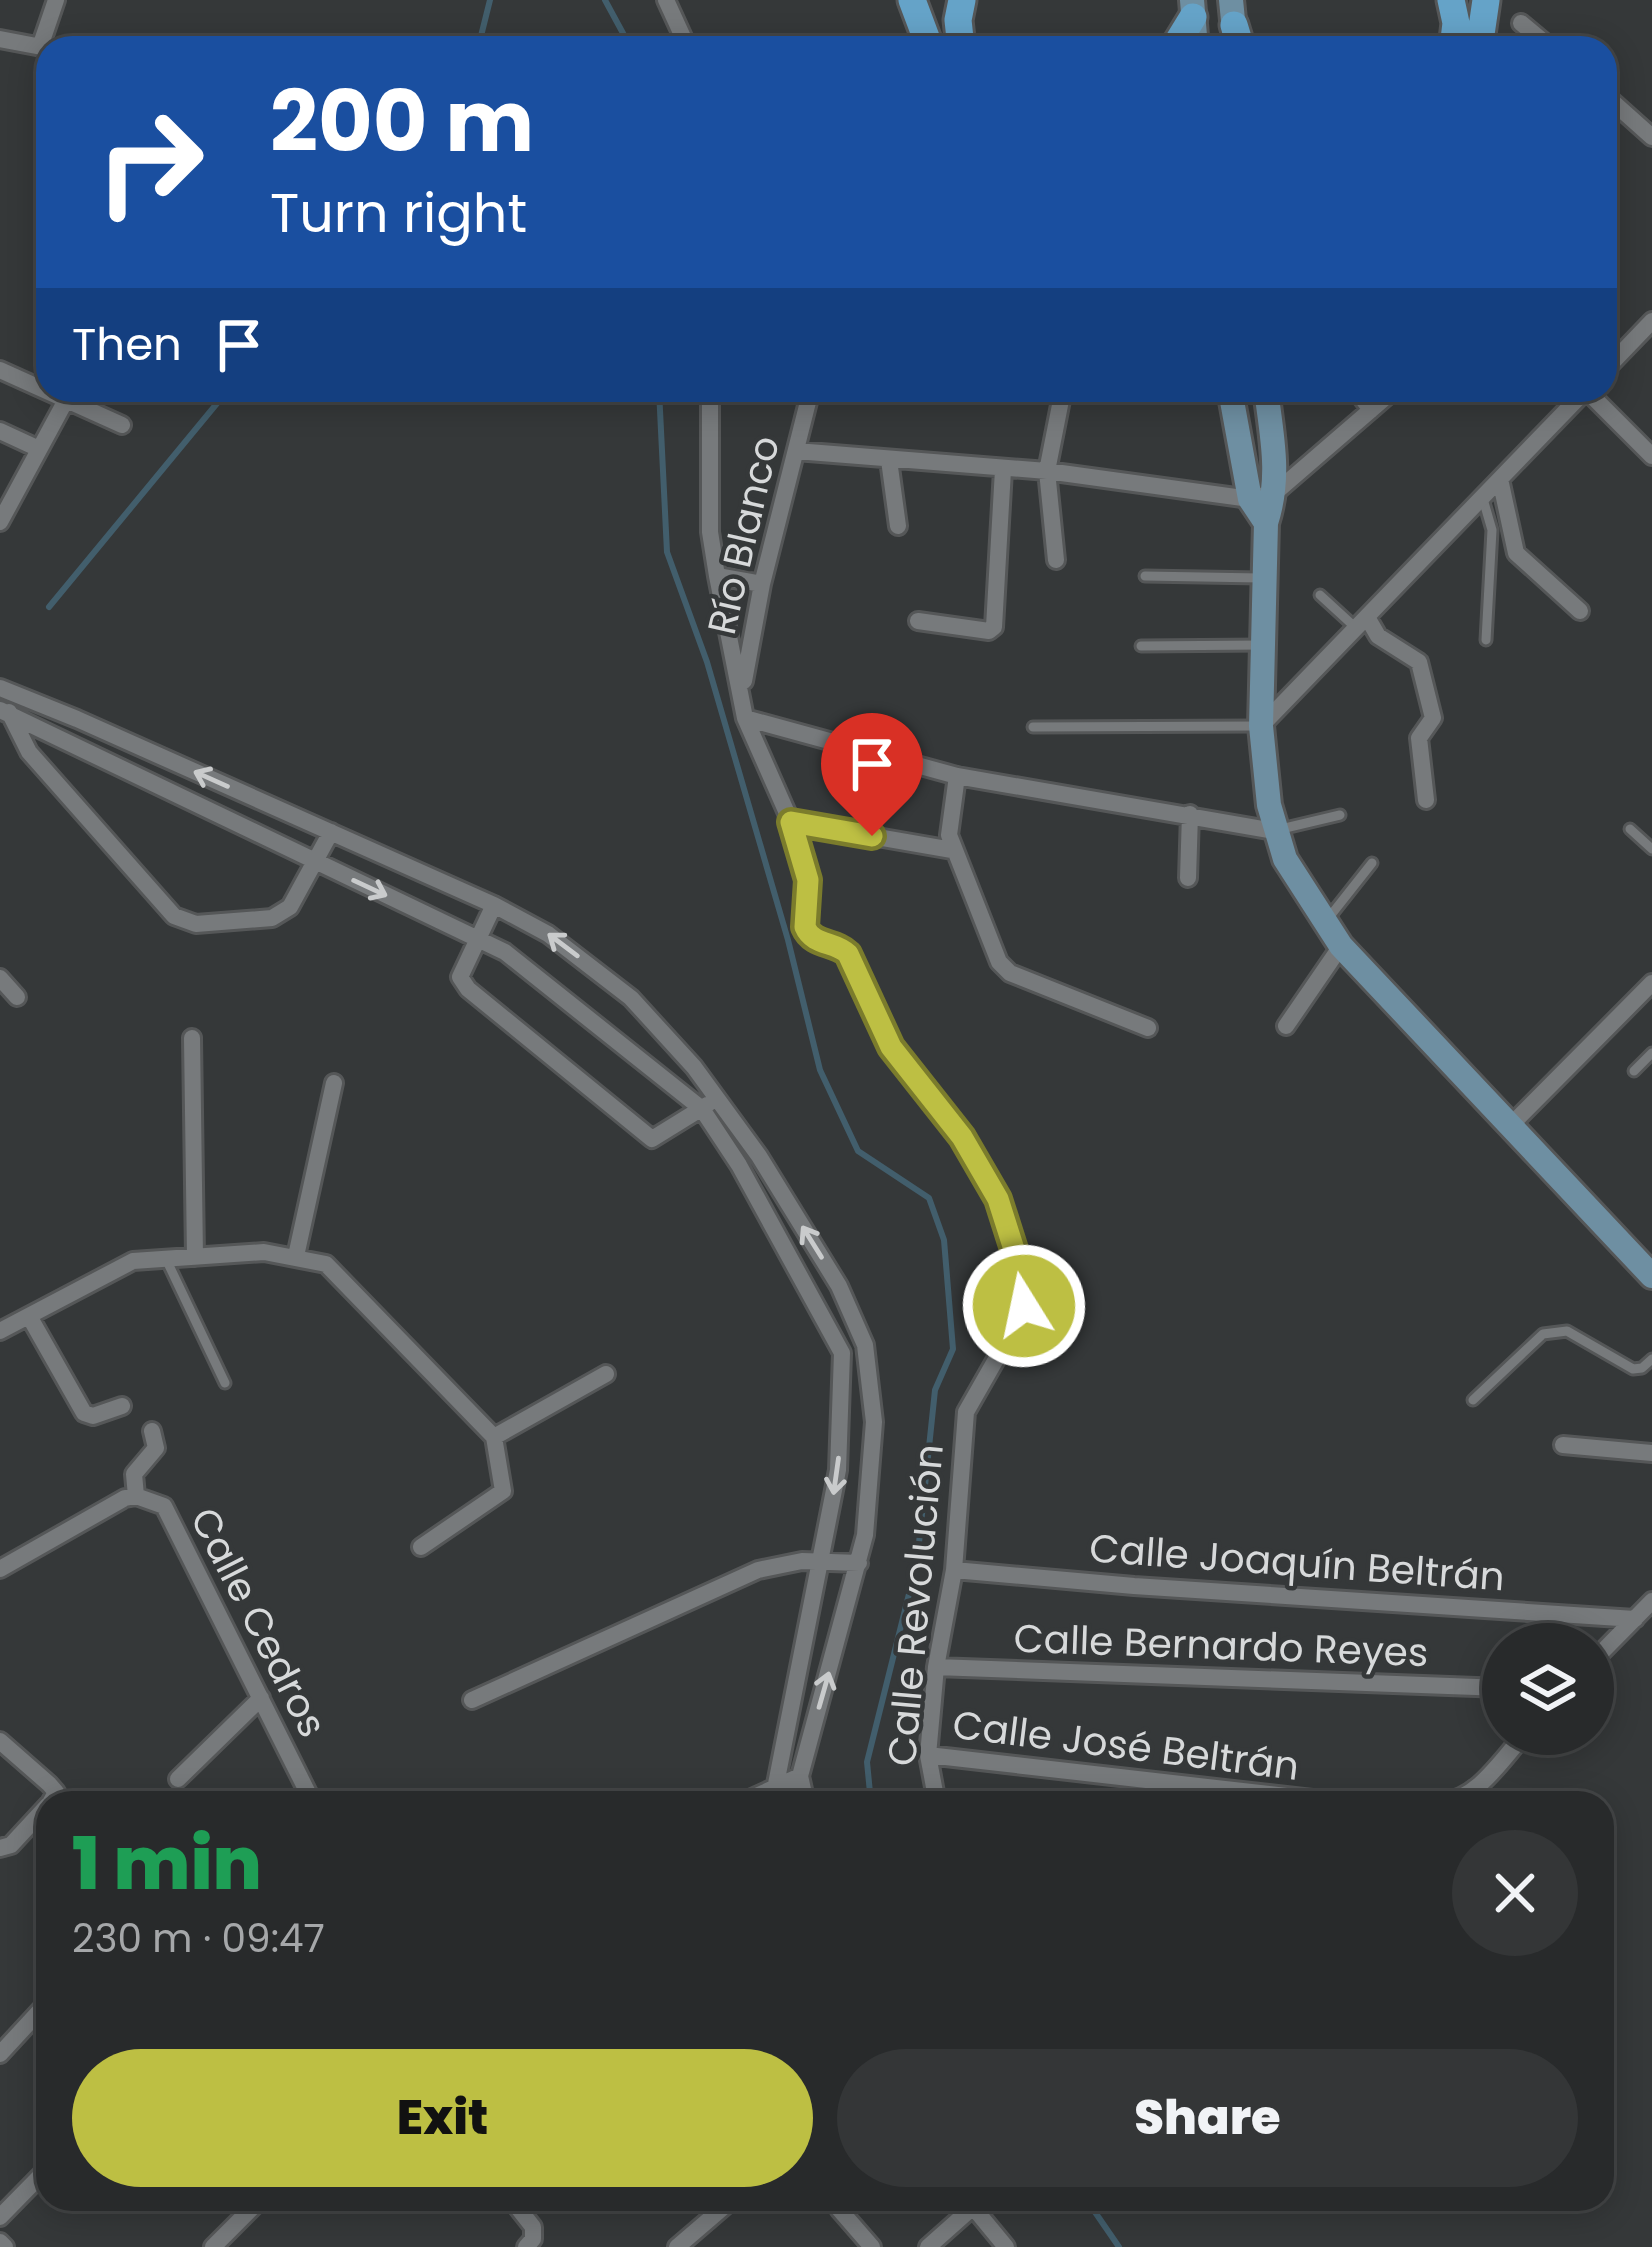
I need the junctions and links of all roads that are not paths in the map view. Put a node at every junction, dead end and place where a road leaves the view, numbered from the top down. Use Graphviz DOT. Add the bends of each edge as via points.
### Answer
graph roads {
  1 [pos="56,0"];
  2 [pos="666,0"];
  3 [pos="912,0"];
  4 [pos="962,0"];
  5 [pos="1451,0"];
  6 [pos="1486,0"];
  7 [pos="1193,8"];
  8 [pos="1521,23"];
  9 [pos="47,36"];
  10 [pos="682,36"];
  11 [pos="926,36"];
  12 [pos="960,36"];
  13 [pos="1180,36"];
  14 [pos="1455,36"];
  15 [pos="1481,36"];
  16 [pos="1537,36"];
  17 [pos="0,39"];
  18 [pos="36,46"];
  19 [pos="1617,106"];
  20 [pos="1652,137"];
  21 [pos="1652,320"];
  22 [pos="1617,357"];
  23 [pos="0,370"];
  24 [pos="36,386"];
  25 [pos="65,402"];
  26 [pos="71,402"];
  27 [pos="710,402"];
  28 [pos="809,402"];
  29 [pos="1061,402"];
  30 [pos="1232,402"];
  31 [pos="1268,402"];
  32 [pos="1365,402"];
  33 [pos="1380,402"];
  34 [pos="1574,402"];
  35 [pos="1598,402"];
  36 [pos="1371,410"];
  37 [pos="122,424"];
  38 [pos="0,431"];
  39 [pos="39,448"];
  40 [pos="796,451"];
  41 [pos="1652,456"];
  42 [pos="889,460"];
  43 [pos="1003,470"];
  44 [pos="1047,472"];
  45 [pos="1500,479"];
  46 [pos="1276,492"];
  47 [pos="1250,499"];
  48 [pos="1483,499"];
  49 [pos="0,522"];
  50 [pos="1267,524"];
  51 [pos="898,526"];
  52 [pos="1056,560"];
  53 [pos="717,576"];
  54 [pos="1145,576"];
  55 [pos="1264,578"];
  56 [pos="762,584"];
  57 [pos="1320,595"];
  58 [pos="1580,611"];
  59 [pos="918,621"];
  60 [pos="1362,623"];
  61 [pos="1486,640"];
  62 [pos="1264,645"];
  63 [pos="1141,646"];
  64 [pos="0,688"];
  65 [pos="742,694"];
  66 [pos="4,711"];
  67 [pos="745,718"];
  68 [pos="1262,726"];
  69 [pos="1033,727"];
  70 [pos="957,776"];
  71 [pos="1426,800"];
  72 [pos="1190,814"];
  73 [pos="1340,815"];
  74 [pos="791,822"];
  75 [pos="1630,830"];
  76 [pos="1274,831"];
  77 [pos="331,832"];
  78 [pos="1652,849"];
  79 [pos="952,850"];
  80 [pos="315,863"];
  81 [pos="1372,863"];
  82 [pos="1188,878"];
  83 [pos="494,905"];
  84 [pos="1325,922"];
  85 [pos="478,937"];
  86 [pos="1341,946"];
  87 [pos="0,978"];
  88 [pos="1652,983"];
  89 [pos="16,997"];
  90 [pos="1286,1026"];
  91 [pos="1148,1028"];
  92 [pos="192,1038"];
  93 [pos="1652,1053"];
  94 [pos="1634,1071"];
  95 [pos="334,1083"];
  96 [pos="710,1103"];
  97 [pos="1511,1125"];
  98 [pos="296,1256"];
  99 [pos="195,1257"];
  100 [pos="1646,1258"];
  101 [pos="166,1259"];
  102 [pos="29,1316"];
  103 [pos="0,1331"];
  104 [pos="1652,1359"];
  105 [pos="606,1374"];
  106 [pos="225,1384"];
  107 [pos="1473,1400"];
  108 [pos="122,1406"];
  109 [pos="152,1431"];
  110 [pos="494,1437"];
  111 [pos="1562,1445"];
  112 [pos="1652,1453"];
  113 [pos="136,1496"];
  114 [pos="421,1547"];
  115 [pos="823,1560"];
  116 [pos="860,1564"];
  117 [pos="0,1569"];
  118 [pos="955,1570"];
  119 [pos="1652,1601"];
  120 [pos="1635,1618"];
  121 [pos="1614,1640"];
  122 [pos="936,1667"];
  123 [pos="1482,1687"];
  124 [pos="261,1698"];
  125 [pos="472,1700"];
  126 [pos="0,1741"];
  127 [pos="928,1755"];
  128 [pos="1505,1755"];
  129 [pos="800,1776"];
  130 [pos="178,1778"];
  131 [pos="776,1784"];
  132 [pos="55,1791"];
  133 [pos="307,1791"];
  134 [pos="763,1791"];
  135 [pos="777,1791"];
  136 [pos="803,1791"];
  137 [pos="935,1791"];
  138 [pos="1227,1791"];
  139 [pos="1471,1791"];
  140 [pos="36,1818"];
  141 [pos="0,1848"];
  142 [pos="36,2015"];
  143 [pos="0,2054"];
  144 [pos="36,2180"];
  145 [pos="249,2211"];
  146 [pos="520,2211"];
  147 [pos="720,2211"];
  148 [pos="840,2211"];
  149 [pos="968,2211"];
  150 [pos="982,2211"];
  151 [pos="0,2217"];
  152 [pos="213,2247"];
  153 [pos="526,2247"];
  154 [pos="677,2247"];
  155 [pos="872,2247"];
  156 [pos="928,2247"];
  157 [pos="1006,2247"];
  1 -- 9 [label="street"];
  2 -- 10 [label="street"];
  3 -- 11 [label="main road"];
  4 -- 12 [label="main road"];
  5 -- 14 [label="main road"];
  6 -- 15 [label="main road"];
  7 -- 13 [label="main road"];
  8 -- 16 [label="street"];
  17 -- 18 [label="street"];
  19 -- 20 [label="street"];
  21 -- 22 [label="street"];
  23 -- 24 [label="street"];
  25 -- 39 [label="street"];
  26 -- 37 [label="street"];
  27 -- 53 [label="street"];
  28 -- 40 [label="street, Río Blanco"];
  29 -- 44 [label="street"];
  30 -- 47 [label="street"];
  31 -- 46 [label="street"];
  32 -- 36 [label="street"];
  33 -- 36 [label="street"];
  34 -- 45 [label="street"];
  35 -- 41 [label="street"];
  36 -- 46 [label="street"];
  38 -- 39 [label="street"];
  39 -- 49 [label="street"];
  40 -- 42 [label="street"];
  40 -- 56 [label="street, Río Blanco"];
  42 -- 43 [label="street"];
  42 -- 51 [label="street"];
  43 -- 44 [label="street"];
  43 -- 59 [label="street" via="994,627"];
  44 -- 47 [label="street"];
  44 -- 52 [label="street"];
  45 -- 48 [label="street"];
  45 -- 58 [label="street" via="1516,553"];
  46 -- 47 [label="street"];
  46 -- 50 [label="street"];
  47 -- 50 [label="street"];
  48 -- 60 [label="street"];
  48 -- 61 [label="lane" via="1492,530"];
  50 -- 55 [label="street"];
  53 -- 56 [label="street"];
  53 -- 65 [label="street"];
  54 -- 55 [label="lane"];
  55 -- 62 [label="street"];
  56 -- 65 [label="street, Río Blanco"];
  57 -- 60 [label="lane"];
  60 -- 68 [label="street"];
  60 -- 71 [label="street" via="1418,662 1433,718 1419,738"];
  62 -- 63 [label="lane"];
  62 -- 68 [label="street"];
  77 -- 64 [label="street, one-way"];
  65 -- 67 [label="street"];
  66 -- 80 [label="street"];
  66 -- 80 [label="street" via="29,752 174,916 196,924 272,918 290,907"];
  67 -- 70 [label="street"];
  67 -- 74 [label="street"];
  68 -- 69 [label="lane"];
  68 -- 76 [label="street"];
  70 -- 72 [label="street"];
  70 -- 79 [label="street"];
  72 -- 76 [label="street"];
  72 -- 82 [label="street"];
  73 -- 76 [label="lane"];
  74 -- 79 [label="street"];
  74 -- 118 [label="street, Calle Revolución" via="808,880 808,935 848,954 891,1047 962,1137 998,1199 1026,1287 1019,1319 966,1412"];
  75 -- 78 [label="lane"];
  76 -- 84 [label="street"];
  77 -- 80 [label="street"];
  77 -- 83 [label="street"];
  79 -- 91 [label="street" via="1010,973"];
  80 -- 85 [label="street, one-way"];
  81 -- 84 [label="lane"];
  83 -- 85 [label="street"];
  96 -- 83 [label="street, one-way" via="631,998 548,934"];
  84 -- 86 [label="street"];
  85 -- 96 [label="street"];
  85 -- 96 [label="street" via="460,977 469,988 652,1139"];
  86 -- 90 [label="street"];
  86 -- 97 [label="street"];
  87 -- 89 [label="street"];
  88 -- 97 [label="street"];
  92 -- 99 [label="street"];
  93 -- 94 [label="lane"];
  95 -- 98 [label="street"];
  96 -- 115 [label="street, one-way" via="842,1354 838,1470"];
  116 -- 96 [label="street, one-way" via="874,1422 865,1346 839,1286 759,1156"];
  97 -- 100 [label="street"];
  98 -- 99 [label="street"];
  98 -- 110 [label="street" via="335,1270"];
  99 -- 101 [label="street"];
  101 -- 102 [label="street" via="133,1262"];
  101 -- 106 [label="lane"];
  102 -- 103 [label="street"];
  102 -- 108 [label="street" via="84,1413"];
  104 -- 107 [label="lane" via="1633,1369 1556,1330"];
  105 -- 110 [label="street"];
  109 -- 113 [label="street" via="157,1448 134,1474"];
  110 -- 114 [label="street" via="503,1491"];
  111 -- 112 [label="street"];
  113 -- 117 [label="street, Calle Cedros"];
  113 -- 124 [label="street, Calle Cedros" via="164,1507"];
  115 -- 116 [label="street"];
  115 -- 125 [label="street" via="758,1570"];
  115 -- 131 [label="street"];
  129 -- 116 [label="street, one-way"];
  118 -- 120 [label="street, Calle Joaquín Beltrán"];
  118 -- 122 [label="street, Calle Revolución"];
  119 -- 120 [label="street"];
  120 -- 121 [label="street"];
  122 -- 123 [label="street, Calle Bernardo Reyes"];
  122 -- 127 [label="street, Calle Revolución"];
  124 -- 130 [label="street"];
  124 -- 133 [label="street, Calle Cedros"];
  126 -- 132 [label="street"];
  127 -- 137 [label="street, Calle Revolución"];
  127 -- 138 [label="street, Calle José Beltrán"];
  128 -- 139 [label="street"];
  129 -- 131 [label="street"];
  129 -- 136 [label="street"];
  131 -- 134 [label="street"];
  131 -- 135 [label="street"];
  140 -- 141 [label="street"];
  142 -- 143 [label="street"];
  144 -- 151 [label="street"];
  145 -- 152 [label="street"];
  146 -- 153 [label="street" via="533,2227"];
  147 -- 154 [label="street"];
  148 -- 155 [label="street"];
  149 -- 156 [label="street"];
  150 -- 157 [label="street"];
}
